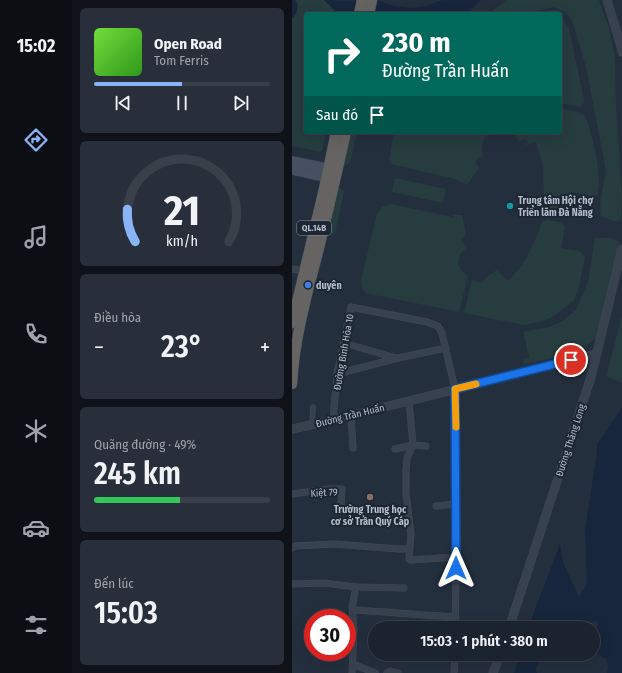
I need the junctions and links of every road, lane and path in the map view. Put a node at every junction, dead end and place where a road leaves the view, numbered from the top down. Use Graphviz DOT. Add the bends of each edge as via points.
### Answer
graph roads {
  1 [pos="607,0"];
  2 [pos="367,4"];
  3 [pos="361,12"];
  4 [pos="622,52"];
  5 [pos="336,134"];
  6 [pos="345,134"];
  7 [pos="292,161"];
  8 [pos="292,170"];
  9 [pos="332,174"];
  10 [pos="622,249"];
  11 [pos="292,268"];
  12 [pos="305,271"];
  13 [pos="292,323"];
  14 [pos="344,343"];
  15 [pos="446,348"];
  16 [pos="596,354"];
  17 [pos="398,358"];
  18 [pos="336,374"];
  19 [pos="292,384"];
  20 [pos="455,389"];
  21 [pos="409,401"];
  22 [pos="312,406"];
  23 [pos="351,416"];
  24 [pos="332,420"];
  25 [pos="312,425"];
  26 [pos="292,429"];
  27 [pos="413,445"];
  28 [pos="426,446"];
  29 [pos="353,448"];
  30 [pos="395,449"];
  31 [pos="292,494"];
  32 [pos="456,504"];
  33 [pos="341,505"];
  34 [pos="436,506"];
  35 [pos="292,548"];
  36 [pos="409,549"];
  37 [pos="456,557"];
  38 [pos="292,584"];
  39 [pos="356,587"];
  40 [pos="404,588"];
  41 [pos="353,609"];
  42 [pos="356,610"];
  43 [pos="456,617"];
  44 [pos="456,621"];
  45 [pos="511,621"];
  46 [pos="455,661"];
  47 [pos="497,661"];
  48 [pos="353,664"];
  49 [pos="352,673"];
  50 [pos="375,673"];
  51 [pos="387,673"];
  52 [pos="398,673"];
  53 [pos="454,673"];
  54 [pos="493,673"];
  1 -- 4 [label="street"];
  2 -- 3 [label="highway"];
  5 -- 9 [label="highway, QL.14B"];
  6 -- 9 [label="highway, QL.14B"];
  7 -- 9 [label="main road"];
  8 -- 9 [label="main road"];
  9 -- 12 [label="highway, QL.14B"];
  9 -- 19 [label="highway, QL.14B" via="296,351"];
  10 -- 16 [label="street, Đường Thăng Long"];
  11 -- 12 [label="street"];
  12 -- 13 [label="highway, QL.14B"];
  14 -- 15 [label="street, Đường Bình Hòa 10" via="351,307 438,326"];
  14 -- 17 [label="street"];
  14 -- 18 [label="street, Đường Bình Hòa 10"];
  15 -- 17 [label="street"];
  15 -- 20 [label="street"];
  16 -- 20 [label="street, Đường Trần Huấn"];
  16 -- 45 [label="street, Đường Thăng Long" via="591,377"];
  17 -- 18 [label="street"];
  18 -- 24 [label="street, Đường Bình Hòa 10"];
  20 -- 21 [label="street, Đường Trần Huấn"];
  20 -- 32 [label="street"];
  21 -- 23 [label="street, Đường Trần Huấn"];
  21 -- 27 [label="street"];
  22 -- 25 [label="street"];
  23 -- 24 [label="street, Đường Trần Huấn"];
  23 -- 29 [label="street"];
  24 -- 25 [label="street, Đường Trần Huấn"];
  25 -- 26 [label="street, Đường Trần Huấn"];
  27 -- 28 [label="street"];
  27 -- 30 [label="street"];
  27 -- 36 [label="street" via="406,461 406,493 411,534"];
  31 -- 33 [label="street, Kiệt 79" via="342,489"];
  32 -- 34 [label="street"];
  32 -- 37 [label="street"];
  35 -- 36 [label="street" via="334,544"];
  36 -- 37 [label="street" via="408,558 411,560"];
  37 -- 43 [label="street"];
  38 -- 39 [label="street" via="324,583"];
  39 -- 40 [label="street"];
  39 -- 41 [label="street"];
  42 -- 43 [label="street"];
  43 -- 44 [label="street"];
  46 -- 53 [label="street"];
  47 -- 54 [label="street"];
  48 -- 49 [label="street"];
  48 -- 50 [label="street"];
  51 -- 52 [label="street"];
}
